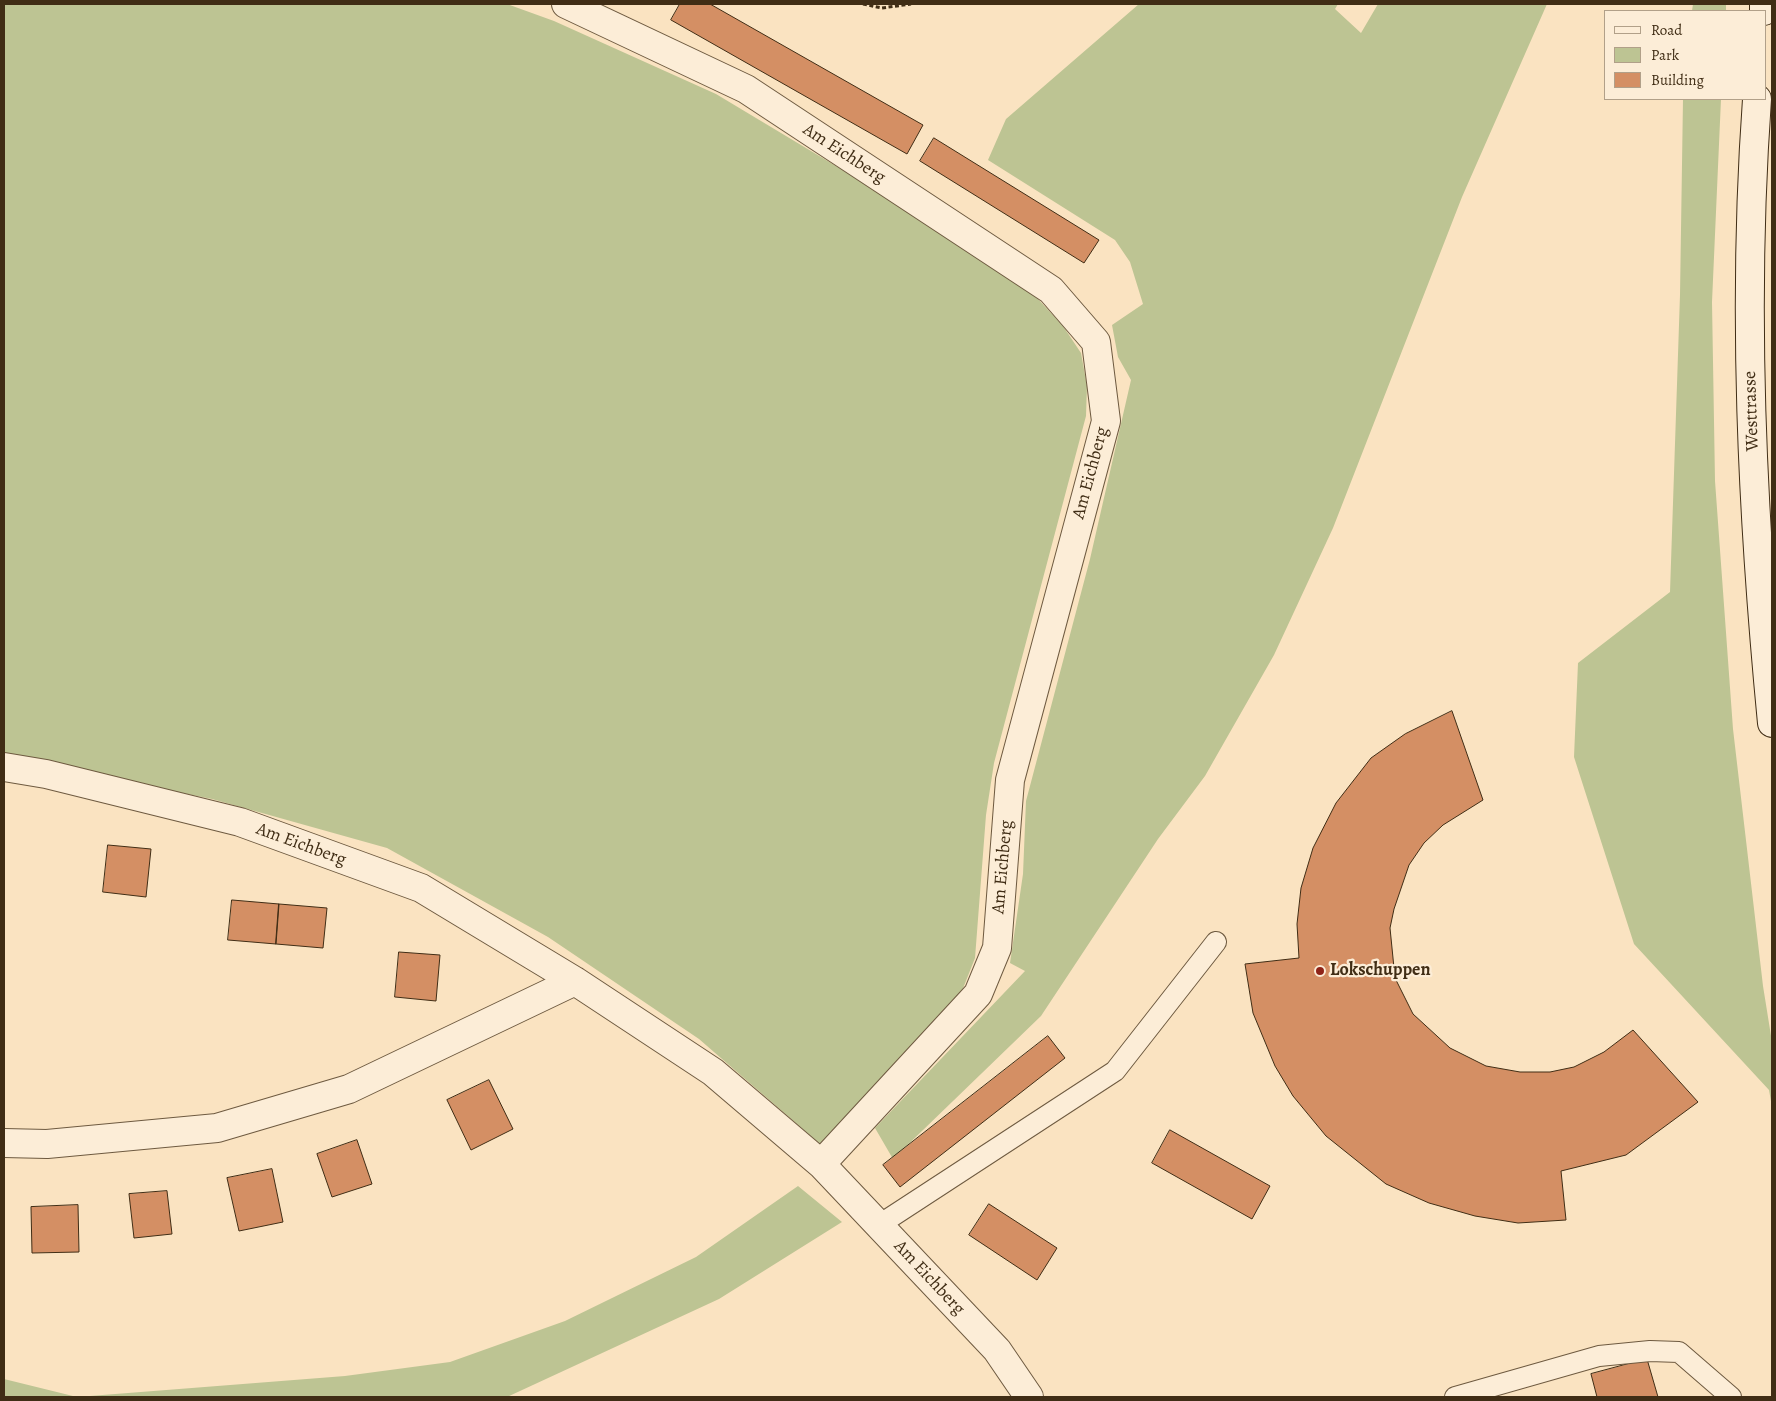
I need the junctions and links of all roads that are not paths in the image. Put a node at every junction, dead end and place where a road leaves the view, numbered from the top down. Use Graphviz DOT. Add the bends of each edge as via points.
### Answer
graph roads {
  1 [pos="566,4"];
  2 [pos="1758,100"];
  3 [pos="1772,723"];
  4 [pos="4,767"];
  5 [pos="1216,942"];
  6 [pos="574,981"];
  7 [pos="4,1143"];
  8 [pos="821,1164"];
  9 [pos="879,1225"];
  10 [pos="1029,1397"];
  11 [pos="1455,1397"];
  12 [pos="1731,1397"];
  1 -- 8 [label="street, Am Eichberg" via="746,89 1051,290 1096,342 1106,421 1010,780 996,948 978,994"];
  2 -- 3 [label="street, Westtrasse" via="1752,174 1750,378 1758,554"];
  4 -- 6 [label="street, Am Eichberg" via="46,774 240,822 421,888"];
  5 -- 9 [label="lane" via="1115,1070"];
  6 -- 7 [label="street" via="349,1089 217,1128 47,1144"];
  6 -- 8 [label="street, Am Eichberg" via="713,1072"];
  8 -- 9 [label="street, Am Eichberg"];
  9 -- 10 [label="street, Am Eichberg" via="997,1350"];
  11 -- 12 [label="lane" via="1599,1356 1650,1351 1679,1352"];
}
